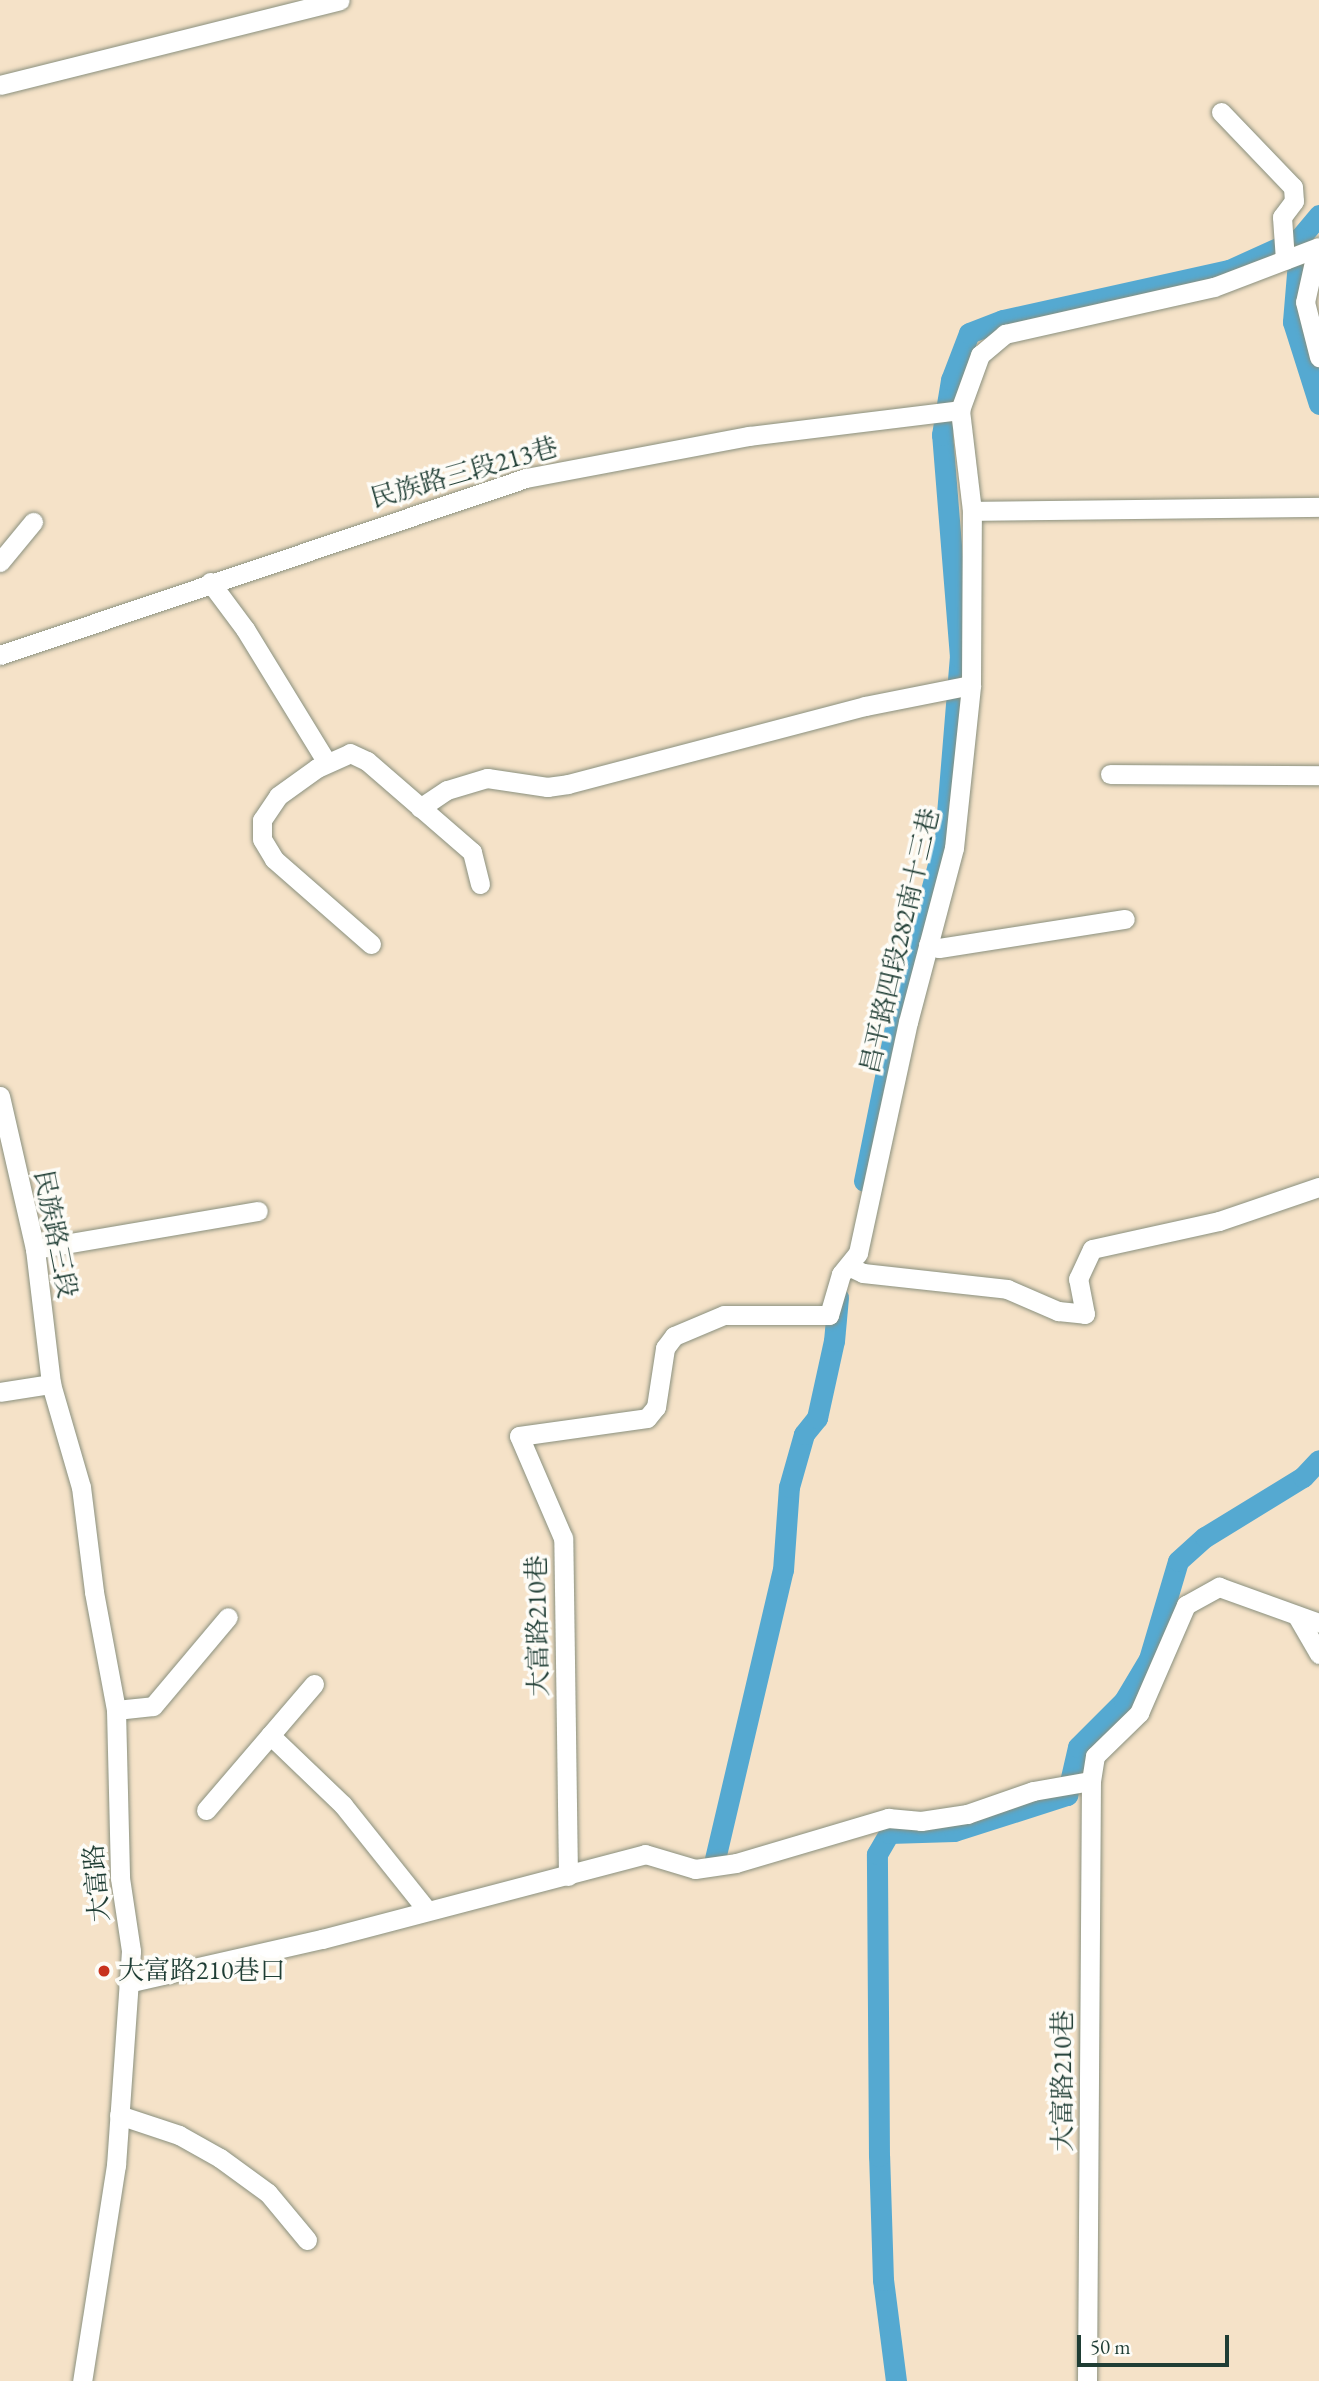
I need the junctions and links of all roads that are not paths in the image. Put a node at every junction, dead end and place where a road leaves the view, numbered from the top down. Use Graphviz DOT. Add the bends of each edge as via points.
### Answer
graph roads {
  1 [pos="340,0"];
  2 [pos="0,85"];
  3 [pos="1221,112"];
  4 [pos="1318,247"];
  5 [pos="1285,260"];
  6 [pos="1319,357"];
  7 [pos="960,410"];
  8 [pos="1319,507"];
  9 [pos="972,511"];
  10 [pos="33,522"];
  11 [pos="0,562"];
  12 [pos="210,582"];
  13 [pos="0,656"];
  14 [pos="971,685"];
  15 [pos="327,763"];
  16 [pos="1110,774"];
  17 [pos="1319,775"];
  18 [pos="420,808"];
  19 [pos="480,884"];
  20 [pos="1125,919"];
  21 [pos="371,944"];
  22 [pos="928,945"];
  23 [pos="0,1096"];
  24 [pos="1319,1187"];
  25 [pos="258,1211"];
  26 [pos="34,1249"];
  27 [pos="850,1267"];
  28 [pos="51,1384"];
  29 [pos="0,1392"];
  30 [pos="1297,1616"];
  31 [pos="228,1617"];
  32 [pos="1319,1623"];
  33 [pos="1319,1654"];
  34 [pos="314,1684"];
  35 [pos="116,1710"];
  36 [pos="270,1735"];
  37 [pos="1086,1781"];
  38 [pos="206,1810"];
  39 [pos="568,1876"];
  40 [pos="426,1909"];
  41 [pos="128,1983"];
  42 [pos="119,2115"];
  43 [pos="307,2240"];
  44 [pos="82,2381"];
  45 [pos="1087,2381"];
  1 -- 2 [label="street"];
  3 -- 5 [label="street" via="1277,166 1296,193 1282,217"];
  4 -- 5 [label="street, 昌平路四段282南十三巷"];
  4 -- 6 [label="street" via="1305,302"];
  5 -- 7 [label="street, 昌平路四段282南十三巷" via="1214,287 1005,334 980,355"];
  7 -- 9 [label="street, 昌平路四段282南十三巷"];
  7 -- 12 [label="street, 民族路三段213巷" via="749,436 526,478"];
  8 -- 9 [label="street"];
  9 -- 14 [label="street, 昌平路四段282南十三巷"];
  10 -- 11 [label="street"];
  12 -- 13 [label="street, 民族路三段213巷"];
  12 -- 15 [label="street" via="245,629"];
  14 -- 18 [label="street" via="865,706 568,784 547,787 487,778 447,790"];
  14 -- 22 [label="street, 昌平路四段282南十三巷" via="954,848"];
  15 -- 18 [label="street" via="350,753 367,761"];
  15 -- 21 [label="street" via="278,796 262,820 262,838 274,859"];
  16 -- 17 [label="street"];
  18 -- 19 [label="street" via="472,852"];
  20 -- 22 [label="street" via="939,948"];
  22 -- 27 [label="street, 昌平路四段282南十三巷" via="858,1252"];
  23 -- 26 [label="street, 民族路三段"];
  24 -- 27 [label="street" via="1219,1221 1092,1250 1078,1279 1085,1314 1058,1311 1007,1289 863,1273"];
  25 -- 26 [label="street"];
  26 -- 28 [label="street, 民族路三段"];
  27 -- 39 [label="street, 大富路210巷" via="841,1274 829,1315 724,1315 674,1336 665,1348 656,1407 647,1418 519,1436 563,1538"];
  28 -- 29 [label="street"];
  28 -- 35 [label="street, 大富路" via="81,1487"];
  30 -- 32 [label="street, 大富路210巷"];
  30 -- 33 [label="street"];
  30 -- 37 [label="street, 大富路210巷" via="1219,1587 1186,1605 1139,1713 1095,1756"];
  31 -- 35 [label="street" via="153,1706"];
  34 -- 36 [label="street"];
  35 -- 41 [label="street, 大富路" via="120,1878 131,1951"];
  36 -- 38 [label="street"];
  36 -- 40 [label="street" via="342,1805"];
  37 -- 39 [label="street" via="1033,1791 967,1814 921,1821 888,1818 736,1863 695,1869 645,1854"];
  37 -- 45 [label="street, 大富路210巷"];
  39 -- 40 [label="street"];
  40 -- 41 [label="street" via="322,1939"];
  41 -- 42 [label="street, 大富路"];
  42 -- 43 [label="street" via="179,2135 220,2158 268,2193"];
  42 -- 44 [label="street, 大富路" via="110,2218"];
}
